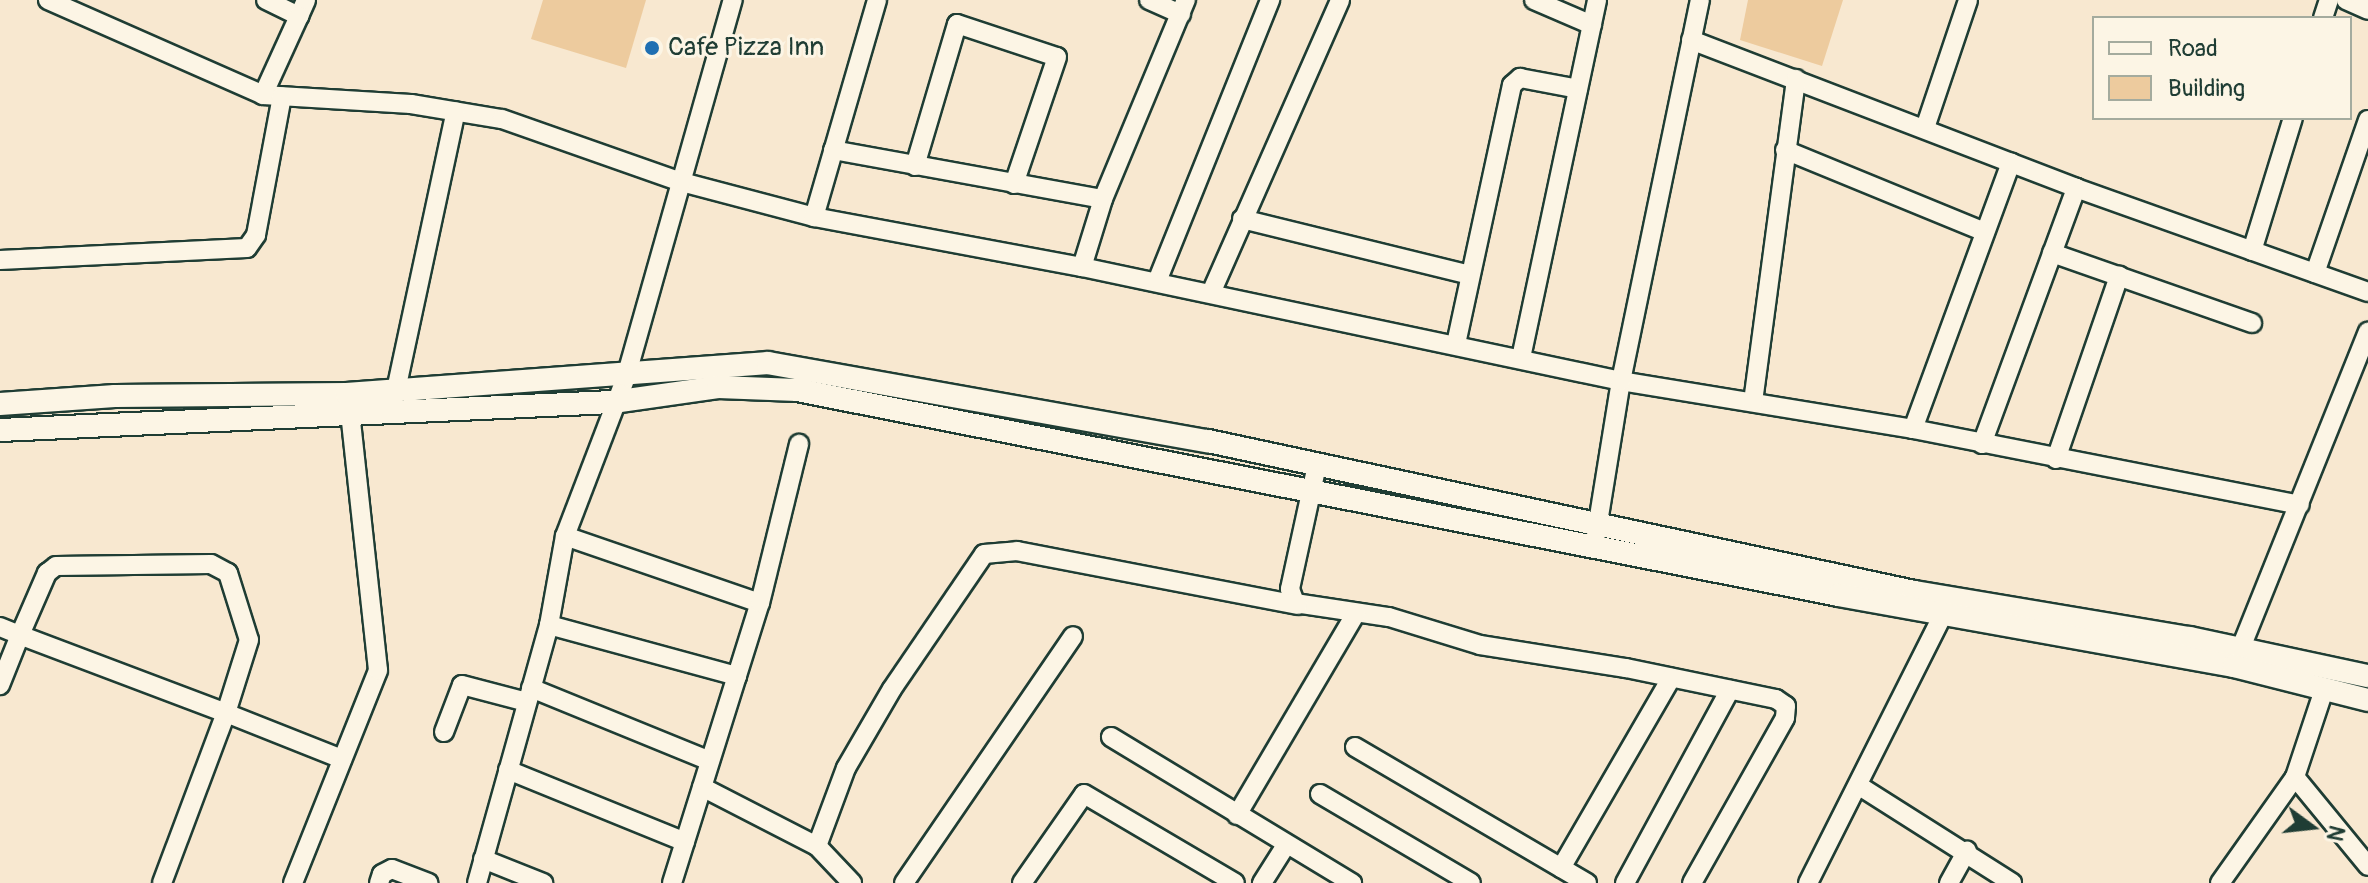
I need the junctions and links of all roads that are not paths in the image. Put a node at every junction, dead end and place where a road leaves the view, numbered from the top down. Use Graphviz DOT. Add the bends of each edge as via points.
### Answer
graph roads {
  1 [pos="48,0"];
  2 [pos="266,0"];
  3 [pos="733,0"];
  4 [pos="877,0"];
  5 [pos="1149,0"];
  6 [pos="1270,0"];
  7 [pos="1340,0"];
  8 [pos="1534,0"];
  9 [pos="1597,0"];
  10 [pos="1700,0"];
  11 [pos="1968,0"];
  12 [pos="2346,0"];
  13 [pos="1183,7"];
  14 [pos="302,8"];
  15 [pos="2368,10"];
  16 [pos="1592,25"];
  17 [pos="1691,40"];
  18 [pos="1796,79"];
  19 [pos="1578,89"];
  20 [pos="273,95"];
  21 [pos="456,111"];
  22 [pos="2292,120"];
  23 [pos="2368,120"];
  24 [pos="1925,128"];
  25 [pos="833,150"];
  26 [pos="1785,150"];
  27 [pos="2011,162"];
  28 [pos="915,166"];
  29 [pos="678,181"];
  30 [pos="1014,184"];
  31 [pos="2076,188"];
  32 [pos="1103,199"];
  33 [pos="814,217"];
  34 [pos="1242,219"];
  35 [pos="1985,232"];
  36 [pos="2252,251"];
  37 [pos="2052,253"];
  38 [pos="0,260"];
  39 [pos="1082,267"];
  40 [pos="2315,273"];
  41 [pos="1470,275"];
  42 [pos="2119,276"];
  43 [pos="1158,279"];
  44 [pos="2368,292"];
  45 [pos="1211,293"];
  46 [pos="2252,323"];
  47 [pos="2368,331"];
  48 [pos="1456,344"];
  49 [pos="1521,358"];
  50 [pos="626,377"];
  51 [pos="1621,381"];
  52 [pos="396,390"];
  53 [pos="613,402"];
  54 [pos="1753,402"];
  55 [pos="0,404"];
  56 [pos="350,414"];
  57 [pos="1913,429"];
  58 [pos="0,430"];
  59 [pos="799,444"];
  60 [pos="1982,444"];
  61 [pos="2056,459"];
  62 [pos="1317,465"];
  63 [pos="1312,490"];
  64 [pos="2300,505"];
  65 [pos="565,536"];
  66 [pos="1596,536"];
  67 [pos="760,603"];
  68 [pos="1298,605"];
  69 [pos="1356,613"];
  70 [pos="1943,615"];
  71 [pos="549,625"];
  72 [pos="0,627"];
  73 [pos="20,635"];
  74 [pos="1073,636"];
  75 [pos="2237,657"];
  76 [pos="737,676"];
  77 [pos="2368,676"];
  78 [pos="1671,678"];
  79 [pos="0,685"];
  80 [pos="1730,690"];
  81 [pos="2324,690"];
  82 [pos="529,695"];
  83 [pos="2368,700"];
  84 [pos="226,713"];
  85 [pos="444,732"];
  86 [pos="1111,737"];
  87 [pos="1355,747"];
  88 [pos="342,759"];
  89 [pos="710,761"];
  90 [pos="508,770"];
  91 [pos="2295,777"];
  92 [pos="702,787"];
  93 [pos="1861,787"];
  94 [pos="1320,794"];
  95 [pos="1237,815"];
  96 [pos="685,842"];
  97 [pos="1286,845"];
  98 [pos="817,846"];
  99 [pos="1967,851"];
  100 [pos="483,859"];
  101 [pos="2368,866"];
  102 [pos="1561,868"];
  103 [pos="1329,877"];
  104 [pos="162,883"];
  105 [pos="293,883"];
  106 [pos="379,883"];
  107 [pos="428,883"];
  108 [pos="477,883"];
  109 [pos="543,883"];
  110 [pos="672,883"];
  111 [pos="852,883"];
  112 [pos="904,883"];
  113 [pos="1022,883"];
  114 [pos="1235,883"];
  115 [pos="1262,883"];
  116 [pos="1352,883"];
  117 [pos="1471,883"];
  118 [pos="1587,883"];
  119 [pos="1625,883"];
  120 [pos="1692,883"];
  121 [pos="1808,883"];
  122 [pos="1949,883"];
  123 [pos="2012,883"];
  124 [pos="2220,883"];
  1 -- 20 [label="street"];
  2 -- 14 [label="street"];
  3 -- 29 [label="street"];
  4 -- 25 [label="street"];
  5 -- 13 [label="street"];
  6 -- 43 [label="street"];
  7 -- 34 [label="street"];
  8 -- 16 [label="street"];
  9 -- 16 [label="street"];
  10 -- 17 [label="street"];
  11 -- 24 [label="street"];
  12 -- 15 [label="street"];
  13 -- 32 [label="street"];
  14 -- 20 [label="street"];
  16 -- 19 [label="street"];
  17 -- 18 [label="street"];
  17 -- 51 [label="street"];
  18 -- 24 [label="street"];
  18 -- 26 [label="street"];
  19 -- 41 [label="street" via="1520,78 1512,85"];
  19 -- 49 [label="street"];
  20 -- 21 [label="street"];
  20 -- 38 [label="street" via="256,235 247,248"];
  21 -- 29 [label="street" via="502,119"];
  21 -- 52 [label="street"];
  22 -- 36 [label="street"];
  23 -- 40 [label="street"];
  24 -- 27 [label="street"];
  25 -- 28 [label="street"];
  25 -- 33 [label="street"];
  26 -- 35 [label="street"];
  26 -- 54 [label="street"];
  27 -- 31 [label="street"];
  27 -- 35 [label="street"];
  28 -- 30 [label="street"];
  28 -- 30 [label="street" via="957,24 1057,57"];
  29 -- 33 [label="street"];
  29 -- 50 [label="street"];
  30 -- 32 [label="street"];
  31 -- 36 [label="street"];
  31 -- 37 [label="street"];
  32 -- 39 [label="street"];
  33 -- 39 [label="street"];
  34 -- 41 [label="street"];
  34 -- 45 [label="street"];
  35 -- 57 [label="street"];
  36 -- 40 [label="street"];
  37 -- 42 [label="street"];
  37 -- 60 [label="street"];
  39 -- 43 [label="street"];
  40 -- 44 [label="street"];
  41 -- 48 [label="street"];
  42 -- 46 [label="street"];
  42 -- 61 [label="street"];
  43 -- 45 [label="street"];
  45 -- 48 [label="street"];
  47 -- 64 [label="street"];
  48 -- 49 [label="street"];
  49 -- 51 [label="street"];
  50 -- 52 [label="street"];
  50 -- 53 [label="street"];
  50 -- 62 [label="street" via="667,369 777,364"];
  51 -- 54 [label="street"];
  51 -- 66 [label="street"];
  52 -- 55 [label="street"];
  53 -- 56 [label="street"];
  53 -- 63 [label="street" via="718,387 797,390"];
  53 -- 65 [label="street"];
  54 -- 57 [label="street"];
  56 -- 58 [label="street"];
  56 -- 88 [label="street" via="378,670"];
  57 -- 60 [label="street"];
  59 -- 67 [label="street"];
  60 -- 61 [label="street"];
  61 -- 64 [label="street"];
  62 -- 63 [label="street"];
  62 -- 66 [label="street"];
  63 -- 66 [label="street"];
  63 -- 68 [label="street" via="1290,589"];
  64 -- 75 [label="street"];
  65 -- 67 [label="street"];
  65 -- 71 [label="street"];
  66 -- 70 [label="street"];
  66 -- 75 [label="street"];
  67 -- 76 [label="street"];
  68 -- 69 [label="street"];
  68 -- 98 [label="street" via="1017,551 984,554 892,689 846,768"];
  69 -- 78 [label="street" via="1389,617 1480,645"];
  69 -- 95 [label="street"];
  70 -- 75 [label="street"];
  70 -- 93 [label="street"];
  71 -- 76 [label="street"];
  71 -- 82 [label="street"];
  72 -- 73 [label="street"];
  73 -- 79 [label="street"];
  73 -- 84 [label="street"];
  73 -- 84 [label="street" via="47,573 56,566 221,566 228,573 249,640"];
  74 -- 112 [label="street"];
  75 -- 77 [label="street"];
  75 -- 81 [label="street"];
  76 -- 89 [label="street"];
  78 -- 80 [label="street"];
  78 -- 102 [label="street"];
  80 -- 119 [label="street"];
  80 -- 120 [label="street" via="1776,699 1787,712"];
  81 -- 83 [label="street"];
  81 -- 91 [label="street"];
  82 -- 85 [label="street" via="462,685"];
  82 -- 89 [label="street"];
  82 -- 90 [label="street"];
  84 -- 88 [label="street"];
  84 -- 104 [label="street"];
  86 -- 95 [label="street"];
  87 -- 102 [label="street"];
  88 -- 105 [label="street"];
  89 -- 92 [label="street"];
  90 -- 96 [label="street"];
  90 -- 100 [label="street"];
  91 -- 101 [label="street"];
  91 -- 124 [label="street"];
  92 -- 96 [label="street"];
  92 -- 98 [label="street"];
  93 -- 99 [label="street"];
  93 -- 121 [label="street"];
  94 -- 117 [label="street"];
  95 -- 97 [label="street"];
  96 -- 110 [label="street"];
  97 -- 103 [label="street"];
  97 -- 115 [label="street"];
  98 -- 111 [label="street"];
  99 -- 122 [label="street"];
  99 -- 123 [label="street"];
  100 -- 108 [label="street"];
  100 -- 109 [label="street"];
  102 -- 118 [label="street"];
  103 -- 116 [label="street"];
  106 -- 107 [label="street" via="392,869"];
  113 -- 114 [label="street" via="1084,794"];
}
